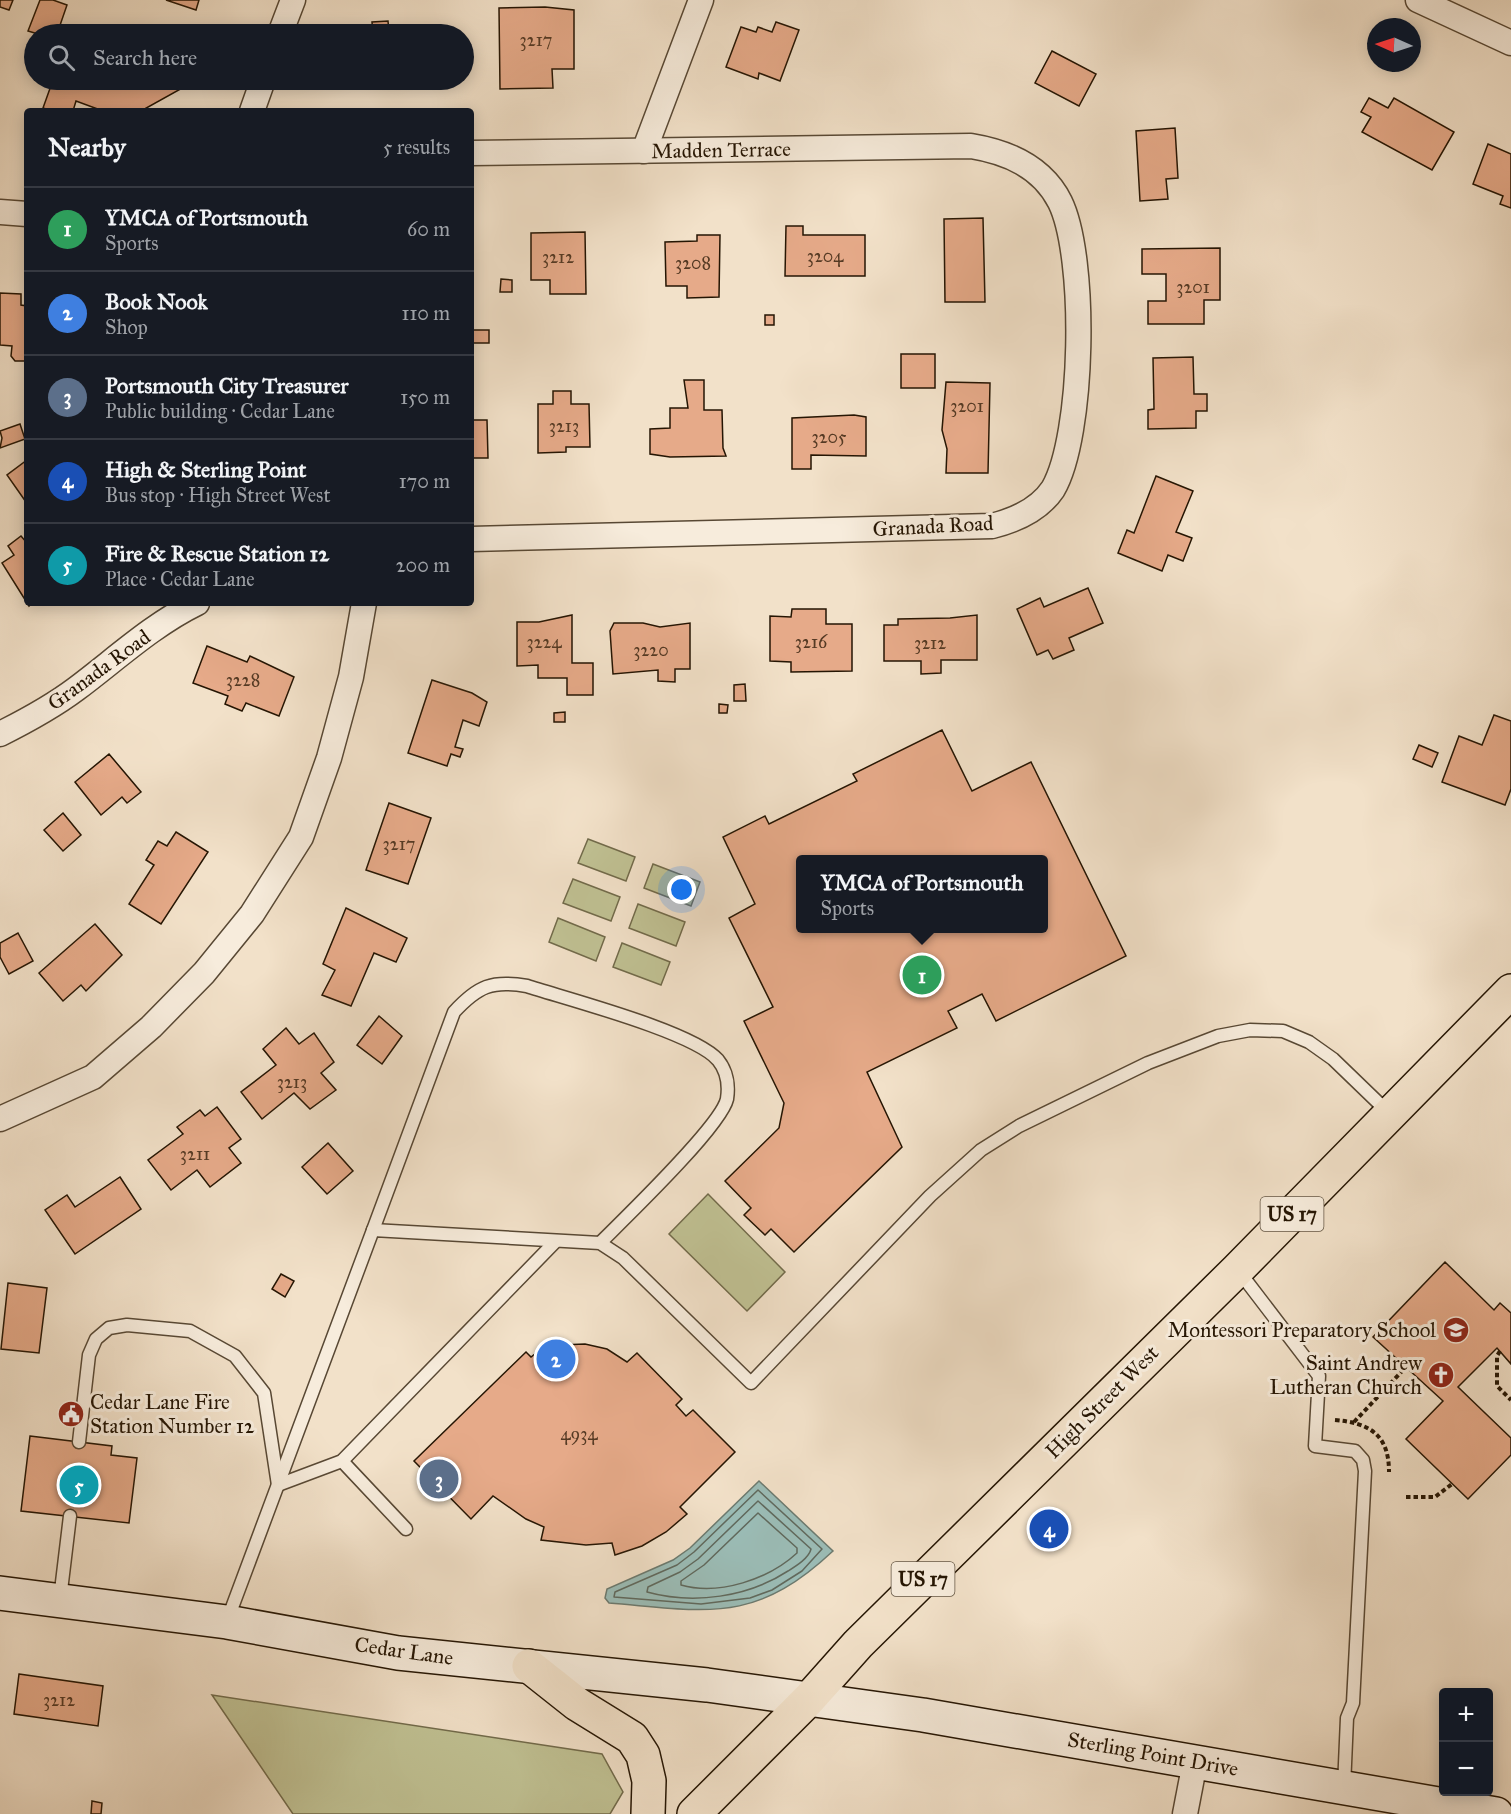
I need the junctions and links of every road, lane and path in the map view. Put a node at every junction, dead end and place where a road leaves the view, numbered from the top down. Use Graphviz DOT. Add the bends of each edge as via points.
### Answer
graph roads {
  1 [pos="293,0"];
  2 [pos="701,0"];
  3 [pos="1418,0"];
  4 [pos="284,24"];
  5 [pos="1511,43"];
  6 [pos="259,90"];
  7 [pos="253,108"];
  8 [pos="971,146"];
  9 [pos="644,151"];
  10 [pos="474,153"];
  11 [pos="0,212"];
  12 [pos="24,214"];
  13 [pos="474,539"];
  14 [pos="191,606"];
  15 [pos="363,606"];
  16 [pos="0,734"];
  17 [pos="1511,991"];
  18 [pos="1390,1114"];
  19 [pos="0,1119"];
  20 [pos="373,1230"];
  21 [pos="556,1241"];
  22 [pos="600,1243"];
  23 [pos="1237,1269"];
  24 [pos="1500,1351"];
  25 [pos="1405,1368"];
  26 [pos="1511,1400"];
  27 [pos="1354,1422"];
  28 [pos="79,1442"];
  29 [pos="342,1461"];
  30 [pos="1452,1484"];
  31 [pos="278,1485"];
  32 [pos="1406,1497"];
  33 [pos="70,1516"];
  34 [pos="406,1529"];
  35 [pos="0,1593"];
  36 [pos="60,1601"];
  37 [pos="227,1622"];
  38 [pos="529,1666"];
  39 [pos="809,1699"];
  40 [pos="1195,1762"];
  41 [pos="1344,1787"];
  42 [pos="648,1814"];
  43 [pos="694,1814"];
  44 [pos="1185,1814"];
  45 [pos="1496,1814"];
  1 -- 4 [label="street"];
  2 -- 9 [label="street"];
  3 -- 5 [label="street"];
  6 -- 7 [label="street"];
  8 -- 9 [label="street, Madden Terrace"];
  8 -- 13 [label="street, Granada Road" via="998,150 1044,178 1069,225 1079,330 1074,402 1062,469 1052,490 1035,508 1016,520 992,526"];
  9 -- 10 [label="street, Madden Terrace"];
  11 -- 12 [label="street"];
  14 -- 16 [label="street, Granada Road" via="150,632 74,691"];
  15 -- 19 [label="street" via="351,677 329,758 301,837 252,914 204,973 151,1028 93,1077"];
  17 -- 18 [label="main road, High Street West / US 17"];
  18 -- 22 [label="lane" via="1333,1059 1309,1042 1283,1031 1251,1030 1218,1036 1148,1063 1019,1126 981,1150 930,1196 750,1383 623,1258"];
  18 -- 23 [label="main road, High Street West / US 17"];
  20 -- 21 [label="lane"];
  20 -- 22 [label="lane" via="454,1012 470,994 484,986 508,982 690,1041 718,1060 727,1076 727,1101 713,1125"];
  20 -- 31 [label="lane"];
  21 -- 22 [label="lane"];
  21 -- 29 [label="lane"];
  23 -- 39 [label="main road, High Street West / US 17" via="858,1644"];
  23 -- 41 [label="lane" via="1319,1376 1315,1446 1355,1451 1363,1460 1353,1703 1347,1718"];
  24 -- 26 [label="path" via="1497,1386"];
  25 -- 27 [label="path"];
  28 -- 31 [label="lane" via="89,1355 96,1339 109,1328 127,1325 190,1331 235,1356 264,1393"];
  29 -- 31 [label="lane"];
  29 -- 34 [label="lane"];
  30 -- 32 [label="path" via="1435,1497"];
  31 -- 37 [label="lane"];
  33 -- 36 [label="lane"];
  35 -- 36 [label="main road, Cedar Lane"];
  36 -- 37 [label="main road, Cedar Lane"];
  37 -- 38 [label="main road, Cedar Lane" via="398,1653"];
  38 -- 39 [label="main road, Cedar Lane"];
  38 -- 42 [label="main road" via="577,1704 632,1738 643,1755 650,1781"];
  39 -- 40 [label="main road, Sterling Point Drive"];
  39 -- 43 [label="main road, High Street West / US 17"];
  40 -- 41 [label="main road, Sterling Point Drive"];
  40 -- 44 [label="street"];
  41 -- 45 [label="main road, Sterling Point Drive"];
}
